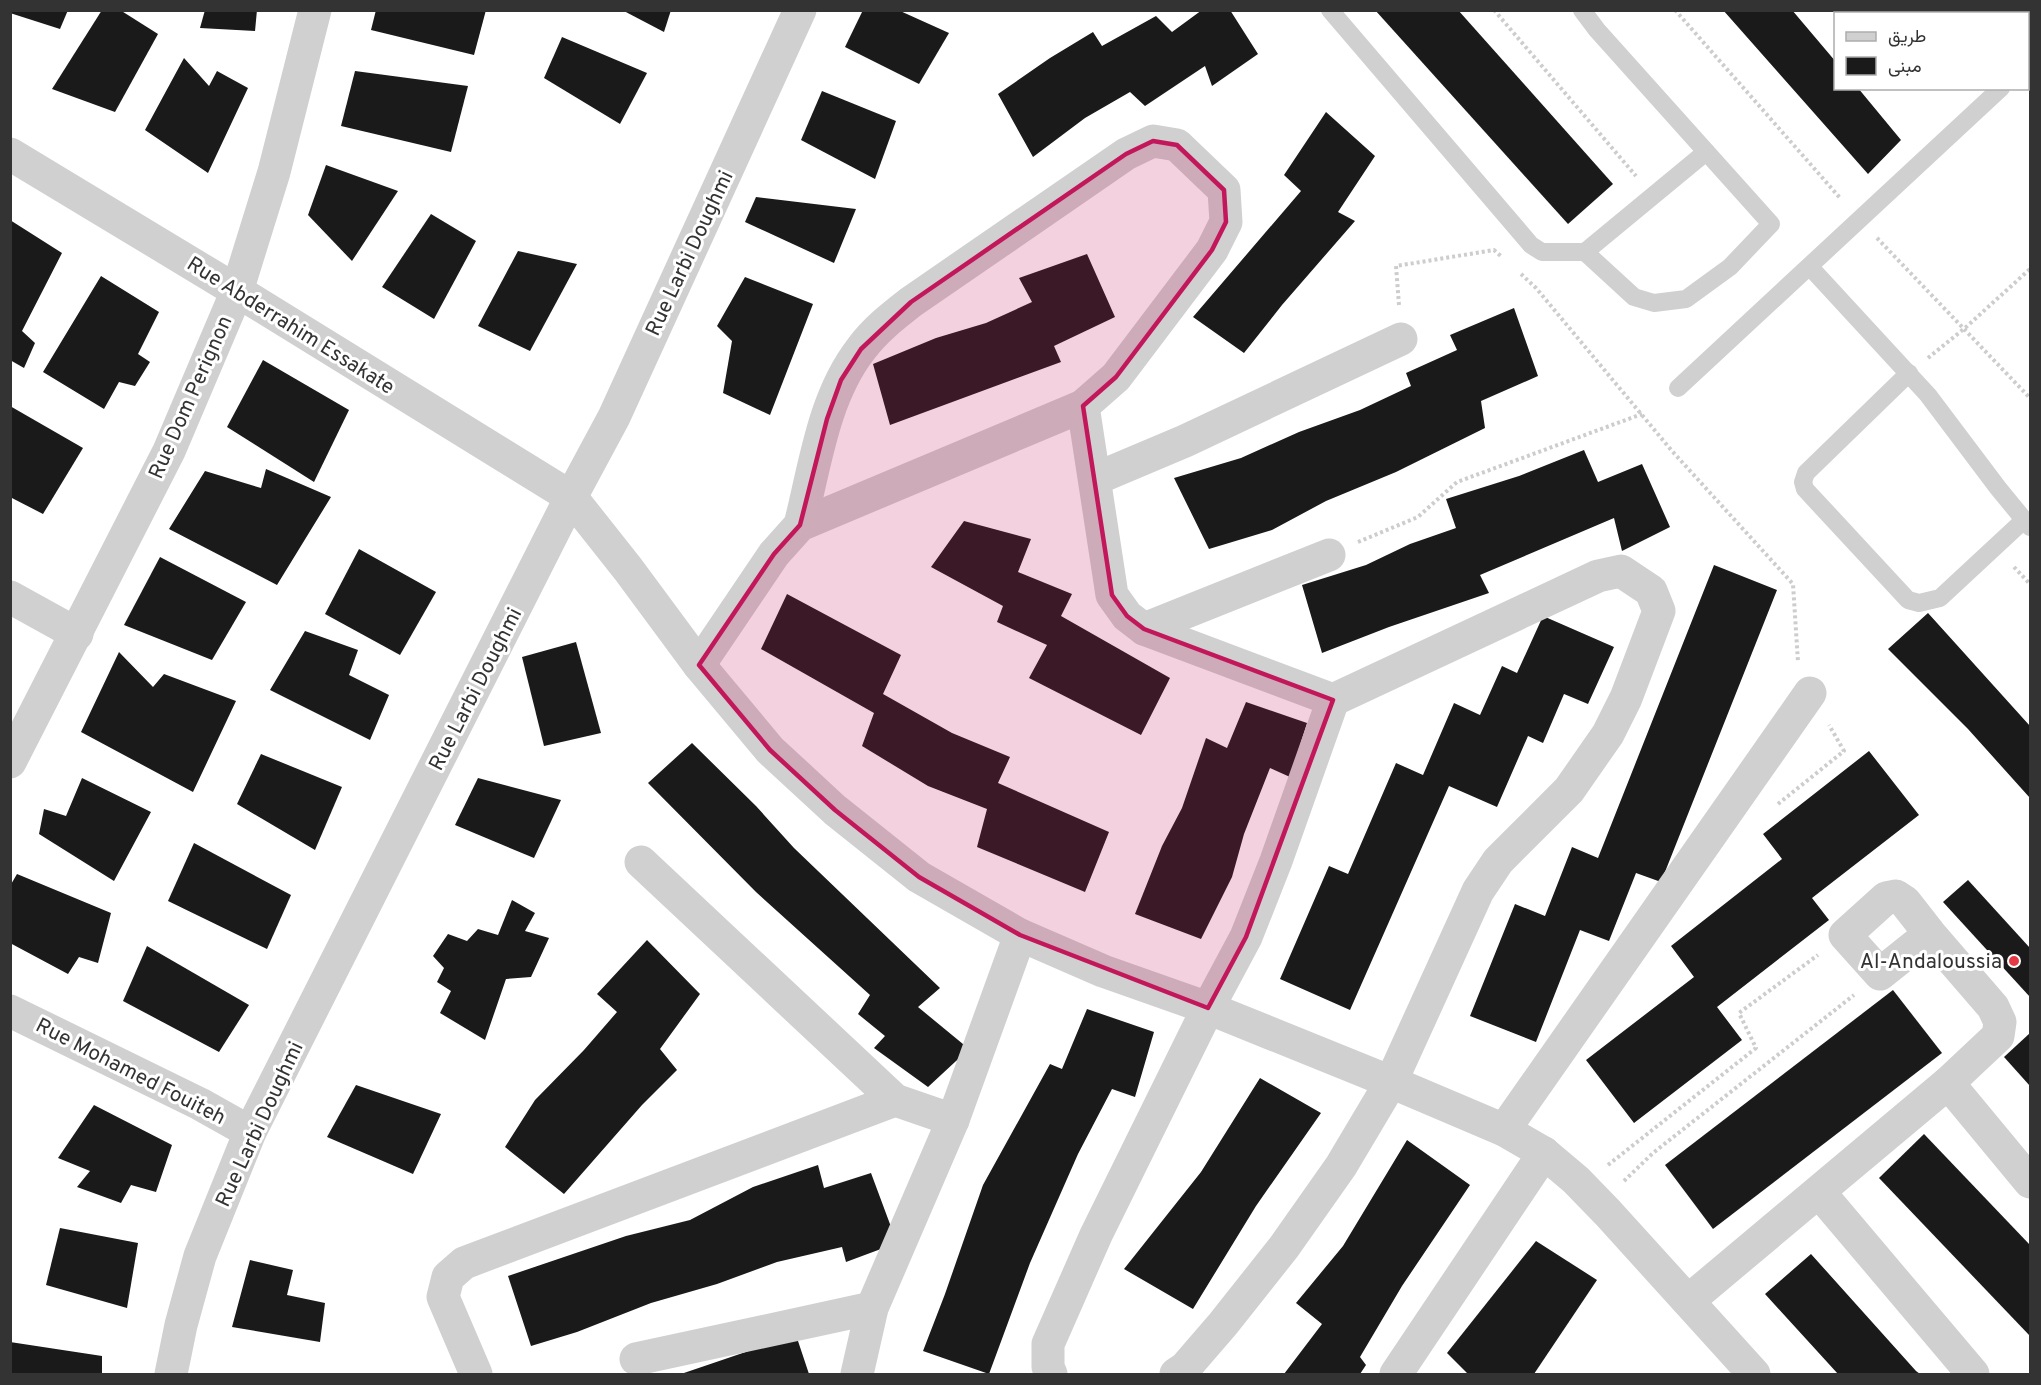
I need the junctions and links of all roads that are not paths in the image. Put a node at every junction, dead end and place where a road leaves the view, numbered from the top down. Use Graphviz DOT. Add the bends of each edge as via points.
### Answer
graph roads {
  1 [pos="315,10"];
  2 [pos="800,10"];
  3 [pos="1330,10"];
  4 [pos="1582,10"];
  5 [pos="1999,90"];
  6 [pos="1706,152"];
  7 [pos="10,154"];
  8 [pos="1585,252"];
  9 [pos="1810,267"];
  10 [pos="237,291"];
  11 [pos="1401,339"];
  12 [pos="1909,373"];
  13 [pos="1678,388"];
  14 [pos="1083,406"];
  15 [pos="1095,479"];
  16 [pos="571,497"];
  17 [pos="2027,523"];
  18 [pos="800,525"];
  19 [pos="1329,555"];
  20 [pos="10,597"];
  21 [pos="1144,629"];
  22 [pos="77,634"];
  23 [pos="699,665"];
  24 [pos="1810,693"];
  25 [pos="1332,700"];
  26 [pos="10,762"];
  27 [pos="641,862"];
  28 [pos="1930,934"];
  29 [pos="1020,936"];
  30 [pos="1208,1008"];
  31 [pos="10,1011"];
  32 [pos="1391,1082"];
  33 [pos="1948,1083"];
  34 [pos="895,1100"];
  35 [pos="953,1120"];
  36 [pos="1504,1130"];
  37 [pos="250,1132"];
  38 [pos="1545,1153"];
  39 [pos="2031,1182"];
  40 [pos="1819,1192"];
  41 [pos="1688,1301"];
  42 [pos="872,1308"];
  43 [pos="636,1359"];
  44 [pos="171,1374"];
  45 [pos="476,1374"];
  46 [pos="856,1374"];
  47 [pos="1052,1374"];
  48 [pos="1176,1374"];
  49 [pos="1396,1374"];
  50 [pos="1754,1374"];
  51 [pos="1973,1374"];
  1 -- 10 [label="street, Rue Dom Perignon" via="274,172"];
  2 -- 16 [label="street, Rue Larbi Doughmi" via="614,417"];
  3 -- 8 [label="lane" via="1531,245 1542,252"];
  4 -- 6 [label="lane"];
  5 -- 9 [label="lane"];
  6 -- 8 [label="lane"];
  6 -- 8 [label="lane" via="1771,224 1730,267 1686,299 1654,303 1634,297"];
  7 -- 10 [label="street, Rue Abderrahim Essakate"];
  9 -- 12 [label="lane"];
  9 -- 13 [label="lane"];
  10 -- 16 [label="street, Rue Abderrahim Essakate"];
  10 -- 22 [label="street, Rue Dom Perignon" via="169,450"];
  11 -- 15 [label="street"];
  12 -- 17 [label="lane"];
  12 -- 17 [label="lane" via="1806,473 1805,489 1908,600 1919,603 1940,598"];
  14 -- 15 [label="street"];
  14 -- 18 [label="street"];
  14 -- 18 [label="street" via="1122,368 1212,250 1226,222 1224,190 1177,145 1154,141 1126,154 882,325 842,380 826,419"];
  15 -- 21 [label="street" via="1112,595 1127,616"];
  16 -- 23 [label="street, Rue Abderrahim Essakate"];
  16 -- 37 [label="street, Rue Larbi Doughmi"];
  18 -- 23 [label="street" via="774,554"];
  19 -- 21 [label="street"];
  20 -- 22 [label="street"];
  21 -- 25 [label="street"];
  22 -- 26 [label="street, Rue Dom Perignon"];
  23 -- 29 [label="street, Rue Abderrahim Essakate" via="770,750 834,810 919,877"];
  24 -- 36 [label="street"];
  25 -- 30 [label="street" via="1246,937"];
  25 -- 32 [label="street" via="1598,576 1621,571 1651,591 1659,611 1608,734 1569,789 1498,861 1478,891"];
  27 -- 34 [label="street"];
  28 -- 28 [label="street" via="1880,974 1845,935 1886,898 1896,896"];
  28 -- 33 [label="street" via="1993,1007 2000,1022 1998,1036"];
  29 -- 30 [label="street, Rue Abderrahim Essakate" via="1103,971"];
  29 -- 35 [label="street"];
  30 -- 32 [label="street, Rue Abderrahim Essakate"];
  30 -- 47 [label="street" via="1096,1235 1048,1344 1048,1367"];
  31 -- 37 [label="street, Rue Mohamed Fouiteh"];
  32 -- 36 [label="street, Rue Abderrahim Essakate"];
  32 -- 48 [label="street" via="1341,1166 1284,1247 1223,1324"];
  33 -- 39 [label="street"];
  33 -- 40 [label="street"];
  34 -- 35 [label="street"];
  34 -- 45 [label="street" via="464,1263 448,1277 443,1298"];
  35 -- 42 [label="street"];
  36 -- 38 [label="street, Rue Abderrahim Essakate"];
  37 -- 44 [label="street, Rue Larbi Doughmi" via="200,1256"];
  38 -- 41 [label="street, Rue Abderrahim Essakate" via="1590,1194"];
  38 -- 49 [label="street"];
  40 -- 41 [label="street"];
  40 -- 51 [label="street"];
  41 -- 50 [label="street, Rue Abderrahim Essakate"];
  42 -- 43 [label="street"];
  42 -- 46 [label="street"];
}
